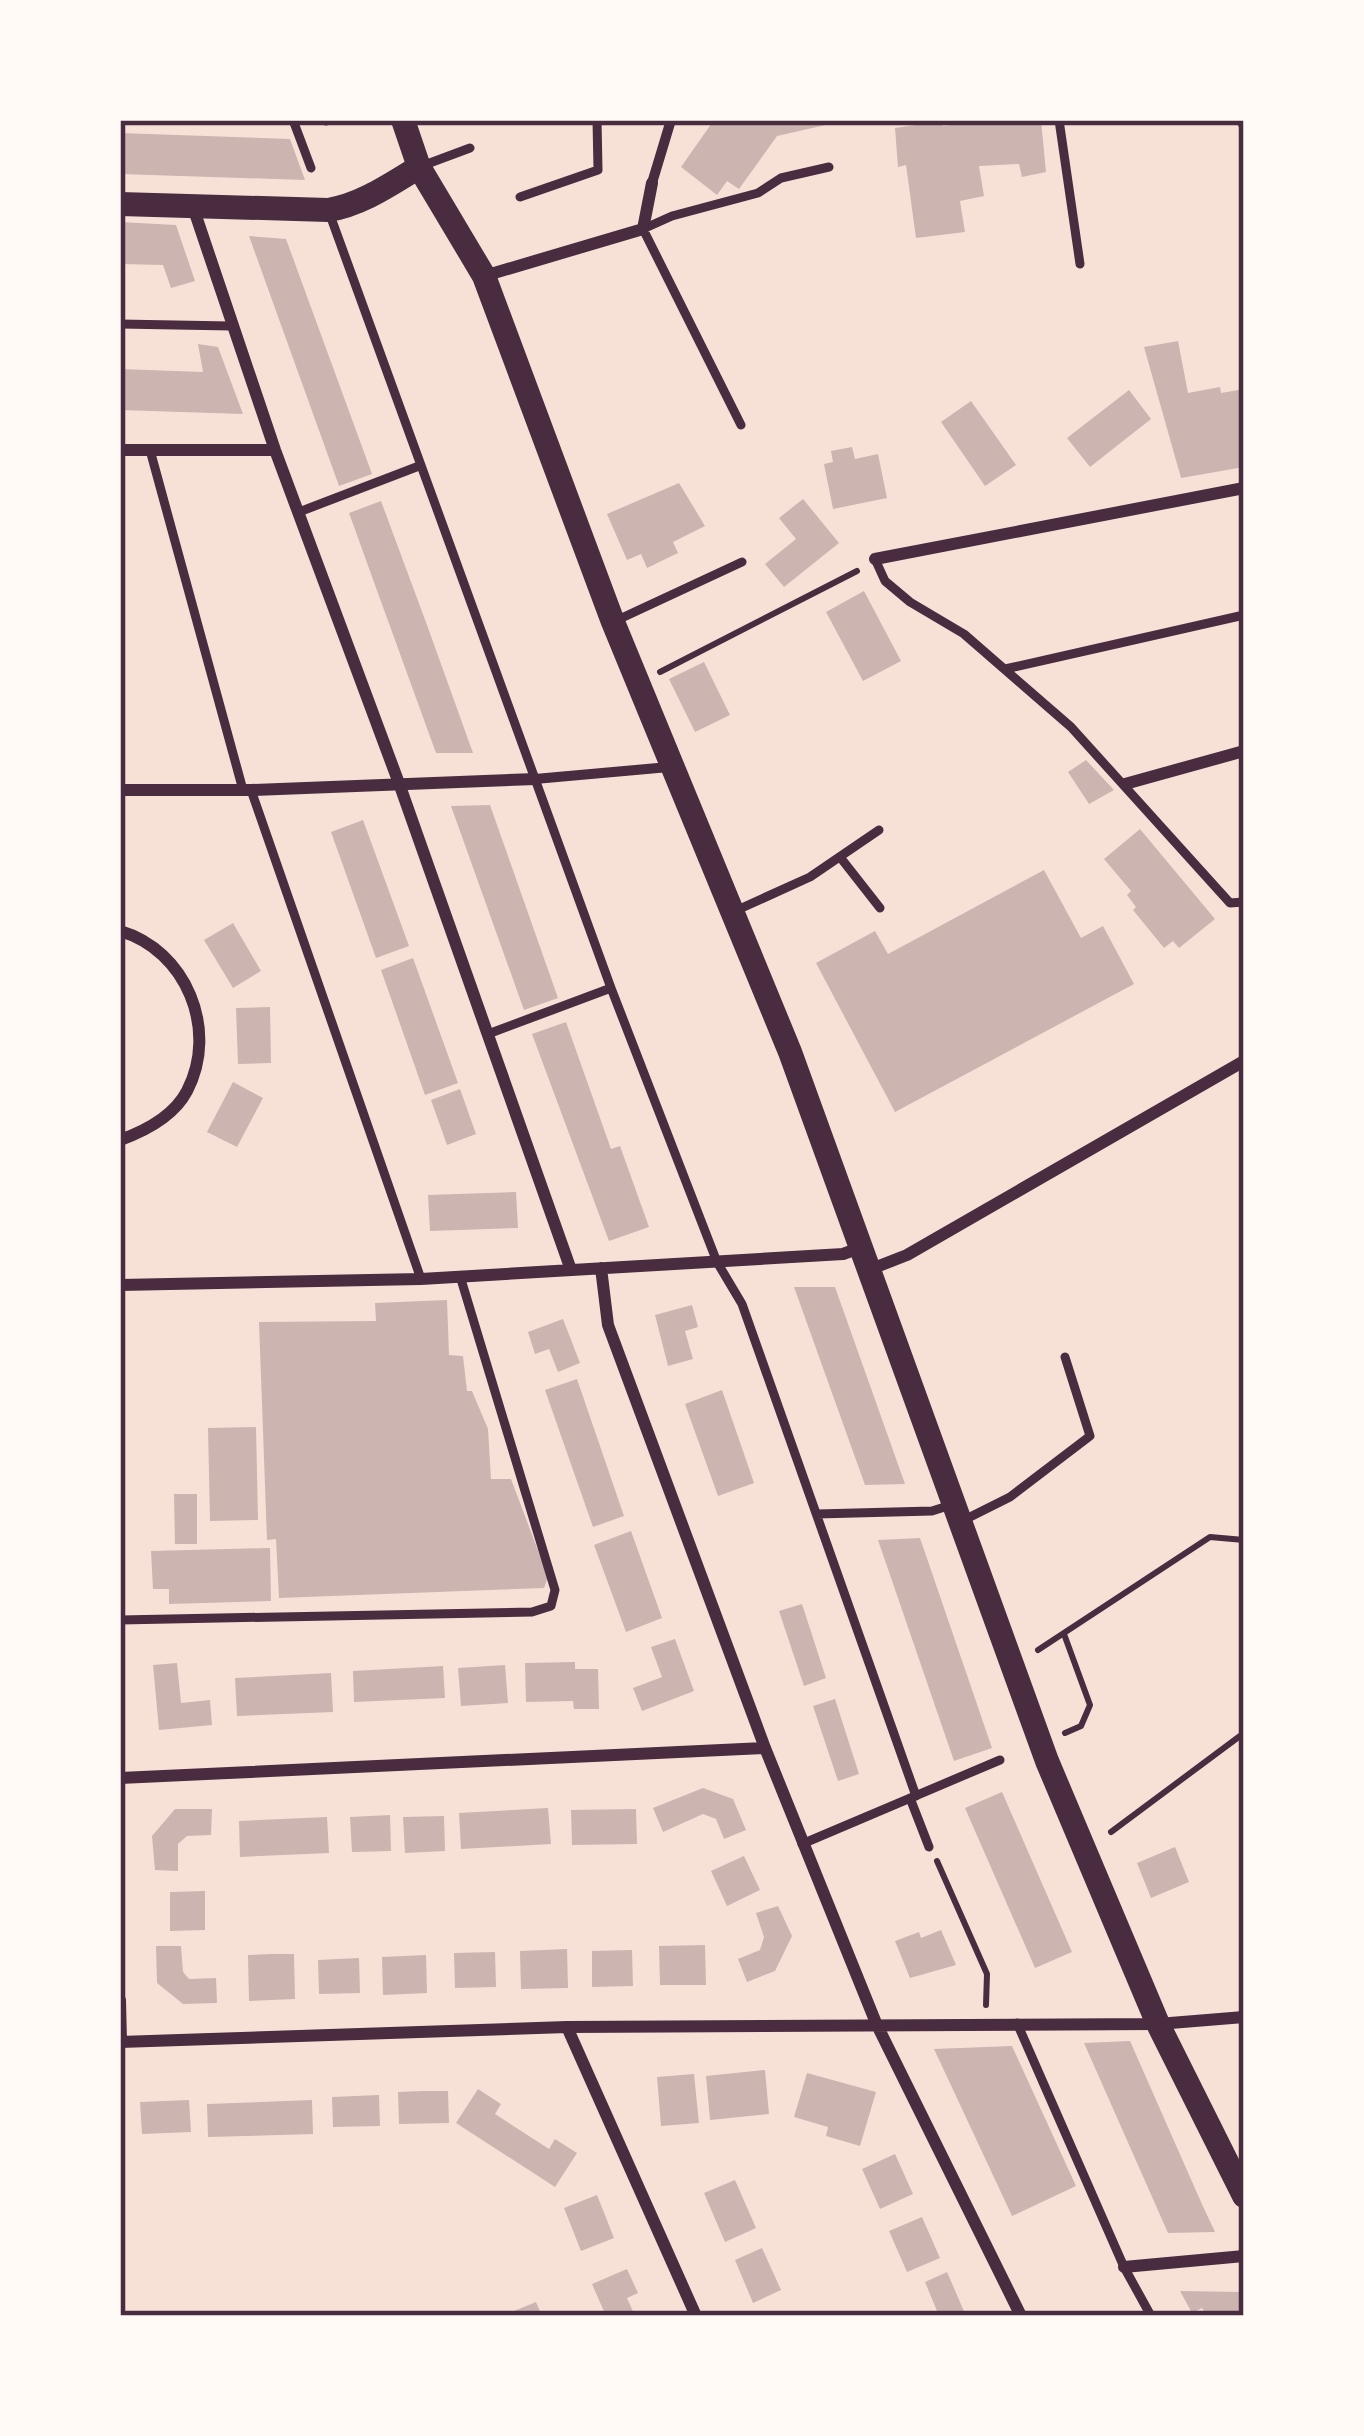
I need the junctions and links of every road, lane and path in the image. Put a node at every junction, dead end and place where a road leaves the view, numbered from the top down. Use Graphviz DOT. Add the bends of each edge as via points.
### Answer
graph roads {
  1 [pos="293,120"];
  2 [pos="403,120"];
  3 [pos="597,120"];
  4 [pos="671,120"];
  5 [pos="1059,120"];
  6 [pos="470,148"];
  7 [pos="419,167"];
  8 [pos="829,167"];
  9 [pos="310,168"];
  10 [pos="652,183"];
  11 [pos="520,197"];
  12 [pos="120,204"];
  13 [pos="193,207"];
  14 [pos="328,210"];
  15 [pos="643,229"];
  16 [pos="1080,264"];
  17 [pos="484,276"];
  18 [pos="120,324"];
  19 [pos="231,326"];
  20 [pos="741,425"];
  21 [pos="120,450"];
  22 [pos="150,450"];
  23 [pos="275,450"];
  24 [pos="419,466"];
  25 [pos="1244,488"];
  26 [pos="299,512"];
  27 [pos="875,560"];
  28 [pos="742,562"];
  29 [pos="1244,615"];
  30 [pos="613,622"];
  31 [pos="1006,670"];
  32 [pos="639,683"];
  33 [pos="1244,751"];
  34 [pos="675,766"];
  35 [pos="535,779"];
  36 [pos="1125,784"];
  37 [pos="400,786"];
  38 [pos="120,790"];
  39 [pos="247,790"];
  40 [pos="879,830"];
  41 [pos="840,857"];
  42 [pos="1244,902"];
  43 [pos="880,908"];
  44 [pos="735,911"];
  45 [pos="120,932"];
  46 [pos="611,988"];
  47 [pos="488,1034"];
  48 [pos="1244,1061"];
  49 [pos="120,1140"];
  50 [pos="868,1258"];
  51 [pos="717,1262"];
  52 [pos="602,1268"];
  53 [pos="571,1270"];
  54 [pos="460,1276"];
  55 [pos="421,1279"];
  56 [pos="120,1285"];
  57 [pos="1065,1357"];
  58 [pos="959,1512"];
  59 [pos="817,1514"];
  60 [pos="1244,1540"];
  61 [pos="120,1620"];
  62 [pos="1064,1634"];
  63 [pos="1038,1650"];
  64 [pos="1244,1732"];
  65 [pos="1057,1736"];
  66 [pos="764,1748"];
  67 [pos="1000,1760"];
  68 [pos="120,1778"];
  69 [pos="913,1797"];
  70 [pos="1111,1832"];
  71 [pos="802,1844"];
  72 [pos="929,1847"];
  73 [pos="120,2000"];
  74 [pos="1244,2017"];
  75 [pos="876,2023"];
  76 [pos="986,2023"];
  77 [pos="1017,2023"];
  78 [pos="1158,2024"];
  79 [pos="567,2026"];
  80 [pos="121,2042"];
  81 [pos="1244,2196"];
  82 [pos="1244,2256"];
  83 [pos="1124,2267"];
  84 [pos="696,2316"];
  85 [pos="1021,2316"];
  86 [pos="1151,2316"];
  1 -- 9 [label="lane"];
  2 -- 7 [label="main road"];
  3 -- 11 [label="lane" via="598,170"];
  4 -- 10 [label="street"];
  5 -- 16 [label="lane"];
  6 -- 7 [label="lane"];
  7 -- 14 [label="main road"];
  7 -- 17 [label="main road"];
  8 -- 15 [label="lane"];
  10 -- 15 [label="street"];
  12 -- 13 [label="main road"];
  13 -- 14 [label="main road"];
  13 -- 19 [label="street"];
  14 -- 24 [label="lane"];
  15 -- 17 [label="street"];
  15 -- 20 [label="lane"];
  17 -- 30 [label="main road"];
  18 -- 19 [label="lane"];
  19 -- 23 [label="street"];
  21 -- 22 [label="street"];
  22 -- 23 [label="street"];
  22 -- 39 [label="lane"];
  23 -- 26 [label="street"];
  24 -- 26 [label="lane"];
  24 -- 35 [label="lane"];
  25 -- 27 [label="street"];
  26 -- 37 [label="street"];
  27 -- 31 [label="lane" via="910,602"];
  27 -- 32 [label="path"];
  28 -- 30 [label="lane"];
  29 -- 31 [label="lane"];
  30 -- 32 [label="main road"];
  31 -- 36 [label="lane"];
  32 -- 34 [label="main road"];
  33 -- 36 [label="street"];
  34 -- 35 [label="street"];
  34 -- 44 [label="main road"];
  35 -- 37 [label="street"];
  35 -- 46 [label="lane"];
  36 -- 42 [label="lane" via="1230,903"];
  37 -- 39 [label="street"];
  37 -- 47 [label="street"];
  38 -- 39 [label="street"];
  39 -- 55 [label="lane"];
  40 -- 41 [label="lane"];
  41 -- 43 [label="lane"];
  41 -- 44 [label="lane"];
  44 -- 50 [label="main road"];
  45 -- 49 [label="street" via="173,964 199,1017 187,1093 165,1117"];
  46 -- 47 [label="lane"];
  46 -- 51 [label="lane"];
  47 -- 53 [label="street"];
  48 -- 50 [label="street" via="907,1255"];
  50 -- 51 [label="street"];
  50 -- 58 [label="main road"];
  51 -- 52 [label="street"];
  51 -- 59 [label="lane" via="742,1304"];
  52 -- 53 [label="street"];
  52 -- 66 [label="street" via="608,1325"];
  53 -- 54 [label="street"];
  54 -- 55 [label="street"];
  54 -- 61 [label="lane" via="555,1590 551,1606"];
  55 -- 56 [label="street"];
  57 -- 58 [label="lane" via="1090,1436 1010,1497"];
  58 -- 59 [label="lane"];
  58 -- 78 [label="main road" via="1047,1761"];
  59 -- 69 [label="lane"];
  60 -- 62 [label="path" via="1210,1538"];
  62 -- 63 [label="path"];
  62 -- 65 [label="path" via="1090,1705 1081,1726"];
  64 -- 70 [label="path"];
  66 -- 68 [label="street"];
  66 -- 71 [label="street"];
  67 -- 69 [label="lane"];
  69 -- 71 [label="lane"];
  69 -- 72 [label="lane"];
  71 -- 75 [label="street"];
  72 -- 76 [label="path" via="987,1974"];
  73 -- 80 [label="street"];
  74 -- 78 [label="street"];
  75 -- 76 [label="street"];
  75 -- 79 [label="street"];
  75 -- 85 [label="street"];
  76 -- 77 [label="street"];
  77 -- 78 [label="street"];
  77 -- 83 [label="lane"];
  78 -- 81 [label="main road"];
  79 -- 80 [label="street"];
  79 -- 84 [label="street"];
  82 -- 83 [label="street"];
  83 -- 86 [label="lane"];
}
